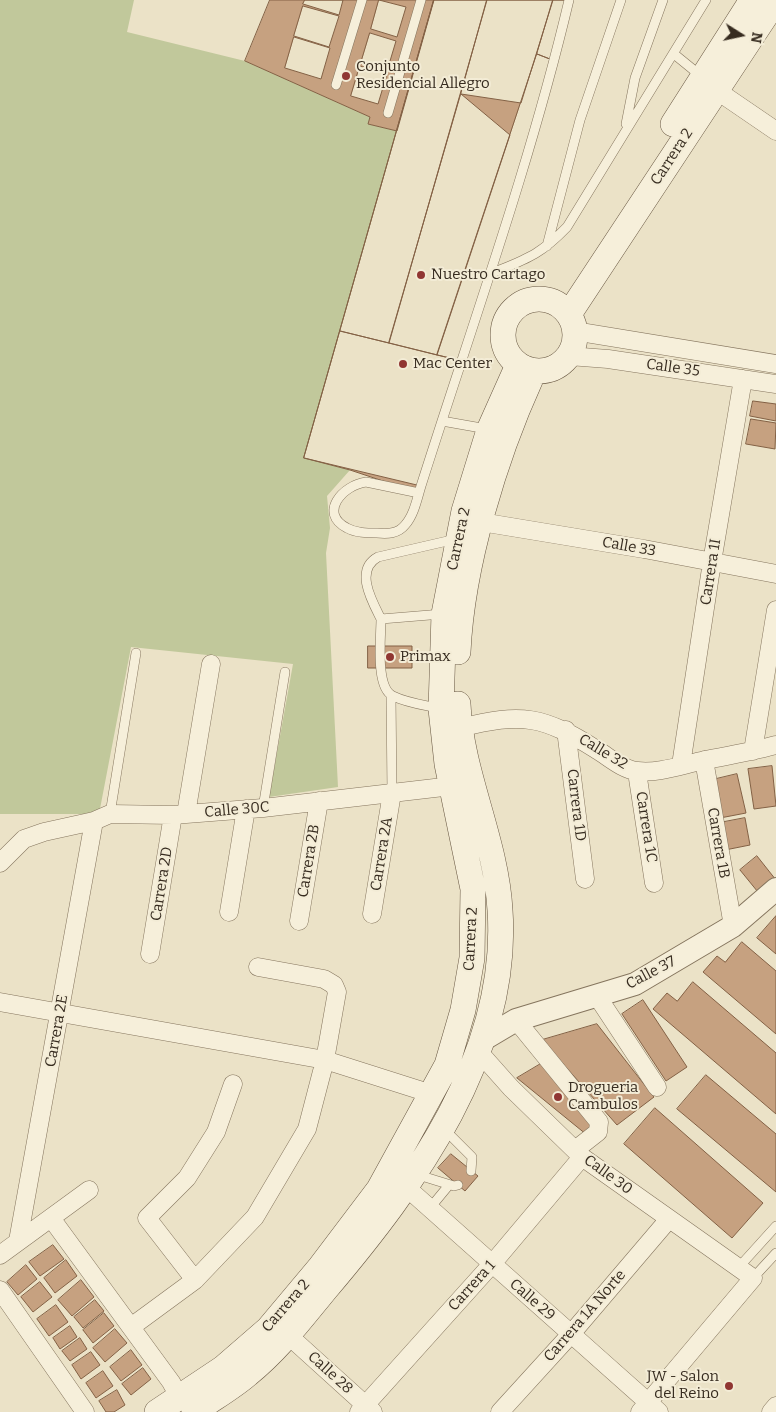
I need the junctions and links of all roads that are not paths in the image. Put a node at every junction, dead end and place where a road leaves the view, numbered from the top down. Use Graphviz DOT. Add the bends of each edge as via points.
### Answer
graph roads {
  1 [pos="362,0"];
  2 [pos="421,0"];
  3 [pos="569,0"];
  4 [pos="621,0"];
  5 [pos="663,0"];
  6 [pos="706,0"];
  7 [pos="752,0"];
  8 [pos="776,0"];
  9 [pos="674,54"];
  10 [pos="709,83"];
  11 [pos="336,85"];
  12 [pos="388,113"];
  13 [pos="625,130"];
  14 [pos="776,131"];
  15 [pos="546,248"];
  16 [pos="490,274"];
  17 [pos="566,316"];
  18 [pos="569,356"];
  19 [pos="776,364"];
  20 [pos="526,368"];
  21 [pos="743,379"];
  22 [pos="776,384"];
  23 [pos="442,420"];
  24 [pos="489,430"];
  25 [pos="419,493"];
  26 [pos="480,522"];
  27 [pos="458,539"];
  28 [pos="712,562"];
  29 [pos="776,574"];
  30 [pos="776,610"];
  31 [pos="444,614"];
  32 [pos="380,619"];
  33 [pos="136,652"];
  34 [pos="212,664"];
  35 [pos="285,672"];
  36 [pos="391,696"];
  37 [pos="441,709"];
  38 [pos="460,728"];
  39 [pos="566,730"];
  40 [pos="776,746"];
  41 [pos="753,751"];
  42 [pos="704,760"];
  43 [pos="681,765"];
  44 [pos="637,772"];
  45 [pos="452,786"];
  46 [pos="392,793"];
  47 [pos="319,801"];
  48 [pos="254,809"];
  49 [pos="180,814"];
  50 [pos="102,817"];
  51 [pos="0,863"];
  52 [pos="585,879"];
  53 [pos="654,883"];
  54 [pos="776,889"];
  55 [pos="229,912"];
  56 [pos="372,914"];
  57 [pos="299,921"];
  58 [pos="732,926"];
  59 [pos="150,954"];
  60 [pos="258,967"];
  61 [pos="597,996"];
  62 [pos="0,1002"];
  63 [pos="61,1012"];
  64 [pos="516,1020"];
  65 [pos="481,1045"];
  66 [pos="325,1060"];
  67 [pos="233,1084"];
  68 [pos="657,1087"];
  69 [pos="432,1094"];
  70 [pos="442,1128"];
  71 [pos="578,1153"];
  72 [pos="471,1171"];
  73 [pos="411,1181"];
  74 [pos="88,1190"];
  75 [pos="430,1208"];
  76 [pos="51,1218"];
  77 [pos="669,1219"];
  78 [pos="776,1226"];
  79 [pos="18,1241"];
  80 [pos="776,1253"];
  81 [pos="0,1255"];
  82 [pos="492,1264"];
  83 [pos="740,1267"];
  84 [pos="754,1278"];
  85 [pos="194,1280"];
  86 [pos="0,1290"];
  87 [pos="131,1327"];
  88 [pos="571,1334"];
  89 [pos="288,1335"];
  90 [pos="187,1405"];
  91 [pos="776,1406"];
  92 [pos="649,1409"];
  93 [pos="366,1410"];
  94 [pos="85,1412"];
  95 [pos="156,1412"];
  96 [pos="500,1412"];
  97 [pos="771,1412"];
  1 -- 11 [label="lane"];
  2 -- 12 [label="lane"];
  3 -- 16 [label="lane"];
  4 -- 15 [label="lane" via="580,120"];
  5 -- 13 [label="lane" via="635,78"];
  6 -- 9 [label="lane"];
  7 -- 10 [label="main road, Carrera 2"];
  8 -- 10 [label="main road, Carrera 2"];
  9 -- 10 [label="lane"];
  9 -- 13 [label="lane"];
  10 -- 14 [label="street"];
  10 -- 17 [label="main road, Carrera 2"];
  13 -- 15 [label="lane" via="578,211"];
  15 -- 16 [label="lane" via="536,256"];
  16 -- 23 [label="lane"];
  17 -- 18 [label="main road" via="574,344"];
  17 -- 19 [label="street, Calle 35"];
  17 -- 20 [label="main road" via="538,299 527,300 509,314 502,336 509,357"];
  18 -- 20 [label="main road" via="544,372"];
  18 -- 21 [label="street, Calle 35"];
  20 -- 24 [label="main road, Carrera 2"];
  20 -- 26 [label="main road, Carrera 2"];
  21 -- 22 [label="street, Calle 35"];
  21 -- 28 [label="street, Carrera 1I"];
  23 -- 24 [label="lane"];
  23 -- 25 [label="lane"];
  24 -- 27 [label="main road, Carrera 2"];
  25 -- 25 [label="lane" via="407,524 394,532 352,531 335,516 334,508 342,492 352,485 366,482"];
  26 -- 28 [label="street, Calle 33"];
  26 -- 38 [label="main road, Carrera 2" via="458,643 456,678"];
  27 -- 31 [label="main road, Carrera 2"];
  27 -- 32 [label="lane" via="371,560 366,590"];
  28 -- 29 [label="street, Calle 33"];
  28 -- 43 [label="street, Carrera 1I"];
  30 -- 41 [label="street"];
  31 -- 32 [label="lane"];
  31 -- 37 [label="main road, Carrera 2"];
  32 -- 36 [label="lane" via="381,676"];
  33 -- 50 [label="lane"];
  34 -- 49 [label="street, Carrera 2D"];
  35 -- 48 [label="lane"];
  36 -- 37 [label="lane"];
  36 -- 46 [label="lane"];
  37 -- 45 [label="main road, Carrera 2"];
  38 -- 39 [label="street, Calle 32" via="496,719 524,719"];
  38 -- 65 [label="main road, Carrera 2" via="491,850 500,909 500,970"];
  39 -- 44 [label="street, Calle 32"];
  39 -- 52 [label="street, Carrera 1D"];
  40 -- 41 [label="street, Calle 32"];
  41 -- 42 [label="street, Calle 32"];
  42 -- 43 [label="street, Calle 32"];
  42 -- 58 [label="street, Carrera 1B"];
  43 -- 44 [label="street, Calle 32"];
  44 -- 53 [label="street, Carrera 1C"];
  45 -- 46 [label="street, Calle 30C"];
  45 -- 69 [label="main road, Carrera 2" via="473,889 472,958 463,1010 448,1065"];
  46 -- 47 [label="street, Calle 30C"];
  46 -- 56 [label="street, Carrera 2A"];
  47 -- 48 [label="street, Calle 30C"];
  47 -- 57 [label="street, Carrera 2B"];
  48 -- 49 [label="street, Calle 30C"];
  48 -- 55 [label="street"];
  49 -- 50 [label="street, Calle 30C"];
  49 -- 59 [label="street, Carrera 2D"];
  50 -- 51 [label="street, Calle 30C" via="24,839"];
  50 -- 63 [label="street, Carrera 2E"];
  54 -- 58 [label="street, Calle 37"];
  58 -- 61 [label="street, Calle 37" via="635,984"];
  60 -- 66 [label="street" via="324,978 334,985 337,992"];
  61 -- 64 [label="street, Calle 37"];
  61 -- 68 [label="street"];
  62 -- 63 [label="street"];
  63 -- 66 [label="street"];
  63 -- 79 [label="street, Carrera 2E"];
  64 -- 65 [label="street, Calle 37"];
  64 -- 71 [label="street, Carrera 1" via="600,1122 598,1132"];
  65 -- 70 [label="main road, Carrera 2"];
  65 -- 71 [label="street, Calle 30" via="511,1088"];
  66 -- 69 [label="street"];
  66 -- 85 [label="street" via="306,1130 255,1217"];
  67 -- 85 [label="street" via="216,1132 187,1178 147,1218"];
  69 -- 90 [label="main road, Carrera 2" via="379,1188 303,1288 268,1329"];
  70 -- 72 [label="lane" via="472,1158"];
  70 -- 73 [label="main road, Carrera 2"];
  71 -- 77 [label="street, Calle 30"];
  71 -- 82 [label="street, Carrera 1"];
  73 -- 75 [label="street, Calle 29"];
  73 -- 75 [label="lane" via="453,1185"];
  73 -- 89 [label="main road, Carrera 2"];
  74 -- 76 [label="street"];
  75 -- 82 [label="street, Calle 29"];
  76 -- 79 [label="street"];
  76 -- 87 [label="street"];
  77 -- 83 [label="street, Calle 30"];
  77 -- 88 [label="street, Carrera 1A Norte"];
  78 -- 83 [label="lane"];
  79 -- 81 [label="street"];
  80 -- 84 [label="lane"];
  82 -- 88 [label="street, Calle 29"];
  82 -- 93 [label="street, Carrera 1"];
  83 -- 84 [label="street, Calle 30"];
  84 -- 92 [label="street"];
  85 -- 87 [label="street"];
  86 -- 94 [label="street"];
  87 -- 90 [label="street"];
  88 -- 92 [label="street, Calle 29"];
  88 -- 96 [label="street, Carrera 1A Norte"];
  89 -- 90 [label="main road, Carrera 2" via="249,1374"];
  89 -- 93 [label="street, Calle 28"];
  90 -- 95 [label="main road, Carrera 2"];
  91 -- 97 [label="street"];
}
